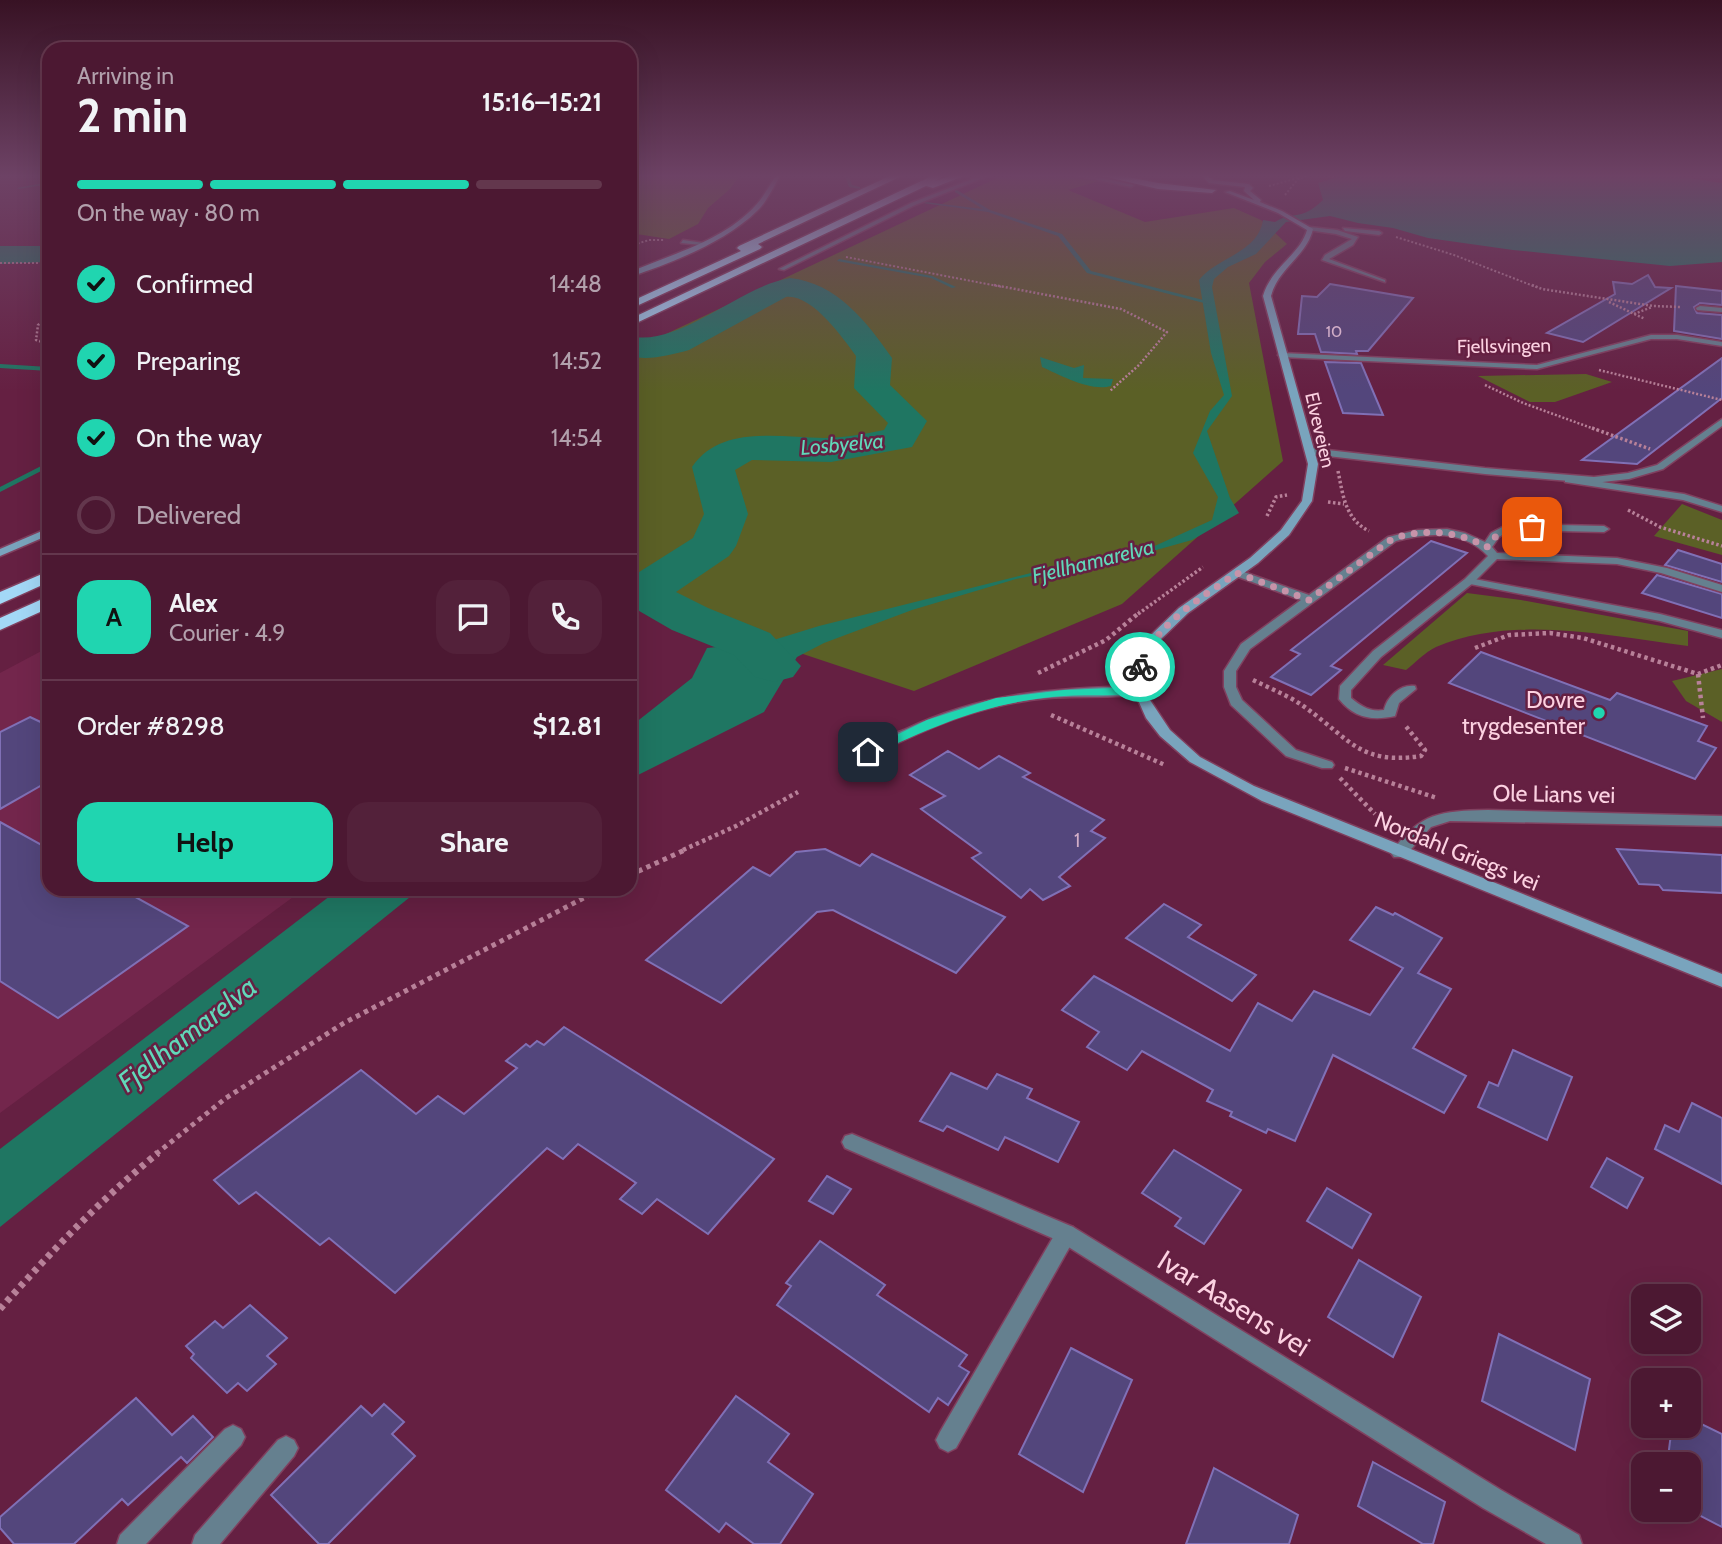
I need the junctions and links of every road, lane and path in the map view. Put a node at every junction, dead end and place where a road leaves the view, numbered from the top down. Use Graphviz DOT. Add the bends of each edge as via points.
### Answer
graph roads {
  1 [pos="694,246"];
  2 [pos="745,246"];
  3 [pos="759,246"];
  4 [pos="792,246"];
  5 [pos="795,246"];
  6 [pos="829,246"];
  7 [pos="1301,246"];
  8 [pos="1347,246"];
  9 [pos="1424,246"];
  10 [pos="817,252"];
  11 [pos="0,263"];
  12 [pos="42,263"];
  13 [pos="782,269"];
  14 [pos="740,271"];
  15 [pos="637,272"];
  16 [pos="1383,281"];
  17 [pos="656,294"];
  18 [pos="1602,299"];
  19 [pos="637,303"];
  20 [pos="1653,306"];
  21 [pos="1700,308"];
  22 [pos="1722,310"];
  23 [pos="1635,314"];
  24 [pos="637,320"];
  25 [pos="42,322"];
  26 [pos="1676,337"];
  27 [pos="42,342"];
  28 [pos="1722,344"];
  29 [pos="1282,355"];
  30 [pos="1564,362"];
  31 [pos="1456,365"];
  32 [pos="1110,391"];
  33 [pos="1722,400"];
  34 [pos="1722,422"];
  35 [pos="1310,451"];
  36 [pos="1674,456"];
  37 [pos="1337,468"];
  38 [pos="1563,479"];
  39 [pos="1295,496"];
  40 [pos="1321,500"];
  41 [pos="1345,504"];
  42 [pos="1625,509"];
  43 [pos="1722,509"];
  44 [pos="1261,524"];
  45 [pos="1604,529"];
  46 [pos="42,534"];
  47 [pos="1392,539"];
  48 [pos="1722,545"];
  49 [pos="1491,551"];
  50 [pos="0,553"];
  51 [pos="1206,565"];
  52 [pos="1237,573"];
  53 [pos="42,579"];
  54 [pos="1469,581"];
  55 [pos="1722,589"];
  56 [pos="0,598"];
  57 [pos="1309,600"];
  58 [pos="42,604"];
  59 [pos="0,625"];
  60 [pos="1722,634"];
  61 [pos="1475,648"];
  62 [pos="1722,665"];
  63 [pos="1698,674"];
  64 [pos="1029,677"];
  65 [pos="1410,689"];
  66 [pos="1141,690"];
  67 [pos="1019,698"];
  68 [pos="1703,718"];
  69 [pos="868,752"];
  70 [pos="1327,765"];
  71 [pos="1168,767"];
  72 [pos="798,792"];
  73 [pos="1439,799"];
  74 [pos="1375,814"];
  75 [pos="1722,821"];
  76 [pos="1399,853"];
  77 [pos="637,872"];
  78 [pos="588,896"];
  79 [pos="1722,981"];
  80 [pos="852,1142"];
  81 [pos="1066,1234"];
  82 [pos="0,1309"];
  83 [pos="233,1437"];
  84 [pos="948,1440"];
  85 [pos="286,1448"];
  86 [pos="129,1544"];
  87 [pos="204,1544"];
  88 [pos="1570,1544"];
  1 -- 15 [label="main road"];
  2 -- 17 [label="highway"];
  3 -- 17 [label="highway"];
  4 -- 14 [label="highway"];
  5 -- 14 [label="highway"];
  6 -- 10 [label="street"];
  7 -- 29 [label="main road, Elveveien" via="1274,274 1268,290 1268,308"];
  8 -- 16 [label="street" via="1324,260"];
  9 -- 18 [label="path" via="1542,289"];
  10 -- 13 [label="street"];
  10 -- 32 [label="path" via="1121,309 1167,332"];
  11 -- 12 [label="path"];
  14 -- 24 [label="highway"];
  17 -- 19 [label="highway"];
  18 -- 20 [label="path"];
  18 -- 23 [label="path"];
  20 -- 21 [label="path"];
  20 -- 23 [label="path"];
  21 -- 22 [label="street"];
  23 -- 26 [label="path"];
  25 -- 27 [label="path" via="36,340"];
  26 -- 28 [label="street, Fjellsvingen"];
  26 -- 30 [label="street, Fjellsvingen" via="1629,341"];
  29 -- 31 [label="street, Fjellsvingen"];
  29 -- 35 [label="main road, Elveveien"];
  30 -- 31 [label="street, Fjellsvingen" via="1537,367"];
  30 -- 33 [label="path"];
  31 -- 36 [label="path" via="1461,373 1523,403"];
  34 -- 36 [label="street"];
  35 -- 38 [label="street"];
  35 -- 52 [label="main road, Elveveien" via="1314,481 1296,521"];
  36 -- 38 [label="street" via="1660,467 1629,476"];
  37 -- 41 [label="path"];
  38 -- 43 [label="street" via="1684,497"];
  39 -- 44 [label="path" via="1276,497"];
  40 -- 41 [label="path"];
  41 -- 47 [label="path" via="1356,525"];
  42 -- 48 [label="path" via="1660,527"];
  45 -- 49 [label="street" via="1508,527 1495,535"];
  46 -- 50 [label="main road"];
  47 -- 49 [label="street" via="1443,533"];
  47 -- 57 [label="street"];
  49 -- 54 [label="street"];
  49 -- 55 [label="street" via="1617,561"];
  51 -- 64 [label="path" via="1106,639"];
  52 -- 57 [label="street"];
  52 -- 66 [label="main road, Elveveien" via="1185,610 1153,642 1140,667"];
  53 -- 56 [label="highway"];
  54 -- 60 [label="street" via="1639,612"];
  54 -- 65 [label="street" via="1377,654 1345,689 1345,699 1361,714 1377,716 1390,713 1393,701"];
  57 -- 70 [label="street" via="1245,647 1230,671 1230,687 1236,702 1291,753"];
  58 -- 59 [label="highway"];
  61 -- 63 [label="path" via="1509,635 1550,633 1583,638"];
  62 -- 63 [label="path"];
  63 -- 68 [label="path"];
  66 -- 67 [label="street"];
  66 -- 76 [label="main road, Nordahl Griegs vei" via="1158,726 1181,749 1247,788"];
  67 -- 69 [label="street" via="954,714"];
  67 -- 71 [label="path"];
  70 -- 73 [label="path"];
  70 -- 74 [label="path"];
  72 -- 77 [label="path"];
  75 -- 76 [label="street, Ole Lians vei" via="1448,817 1426,824"];
  76 -- 79 [label="main road, Nordahl Griegs vei"];
  78 -- 82 [label="path" via="344,1023 226,1098 118,1185"];
  80 -- 81 [label="street, Ivar Aasens vei"];
  81 -- 84 [label="street"];
  81 -- 88 [label="street, Ivar Aasens vei"];
  83 -- 86 [label="street"];
  85 -- 87 [label="street"];
}
